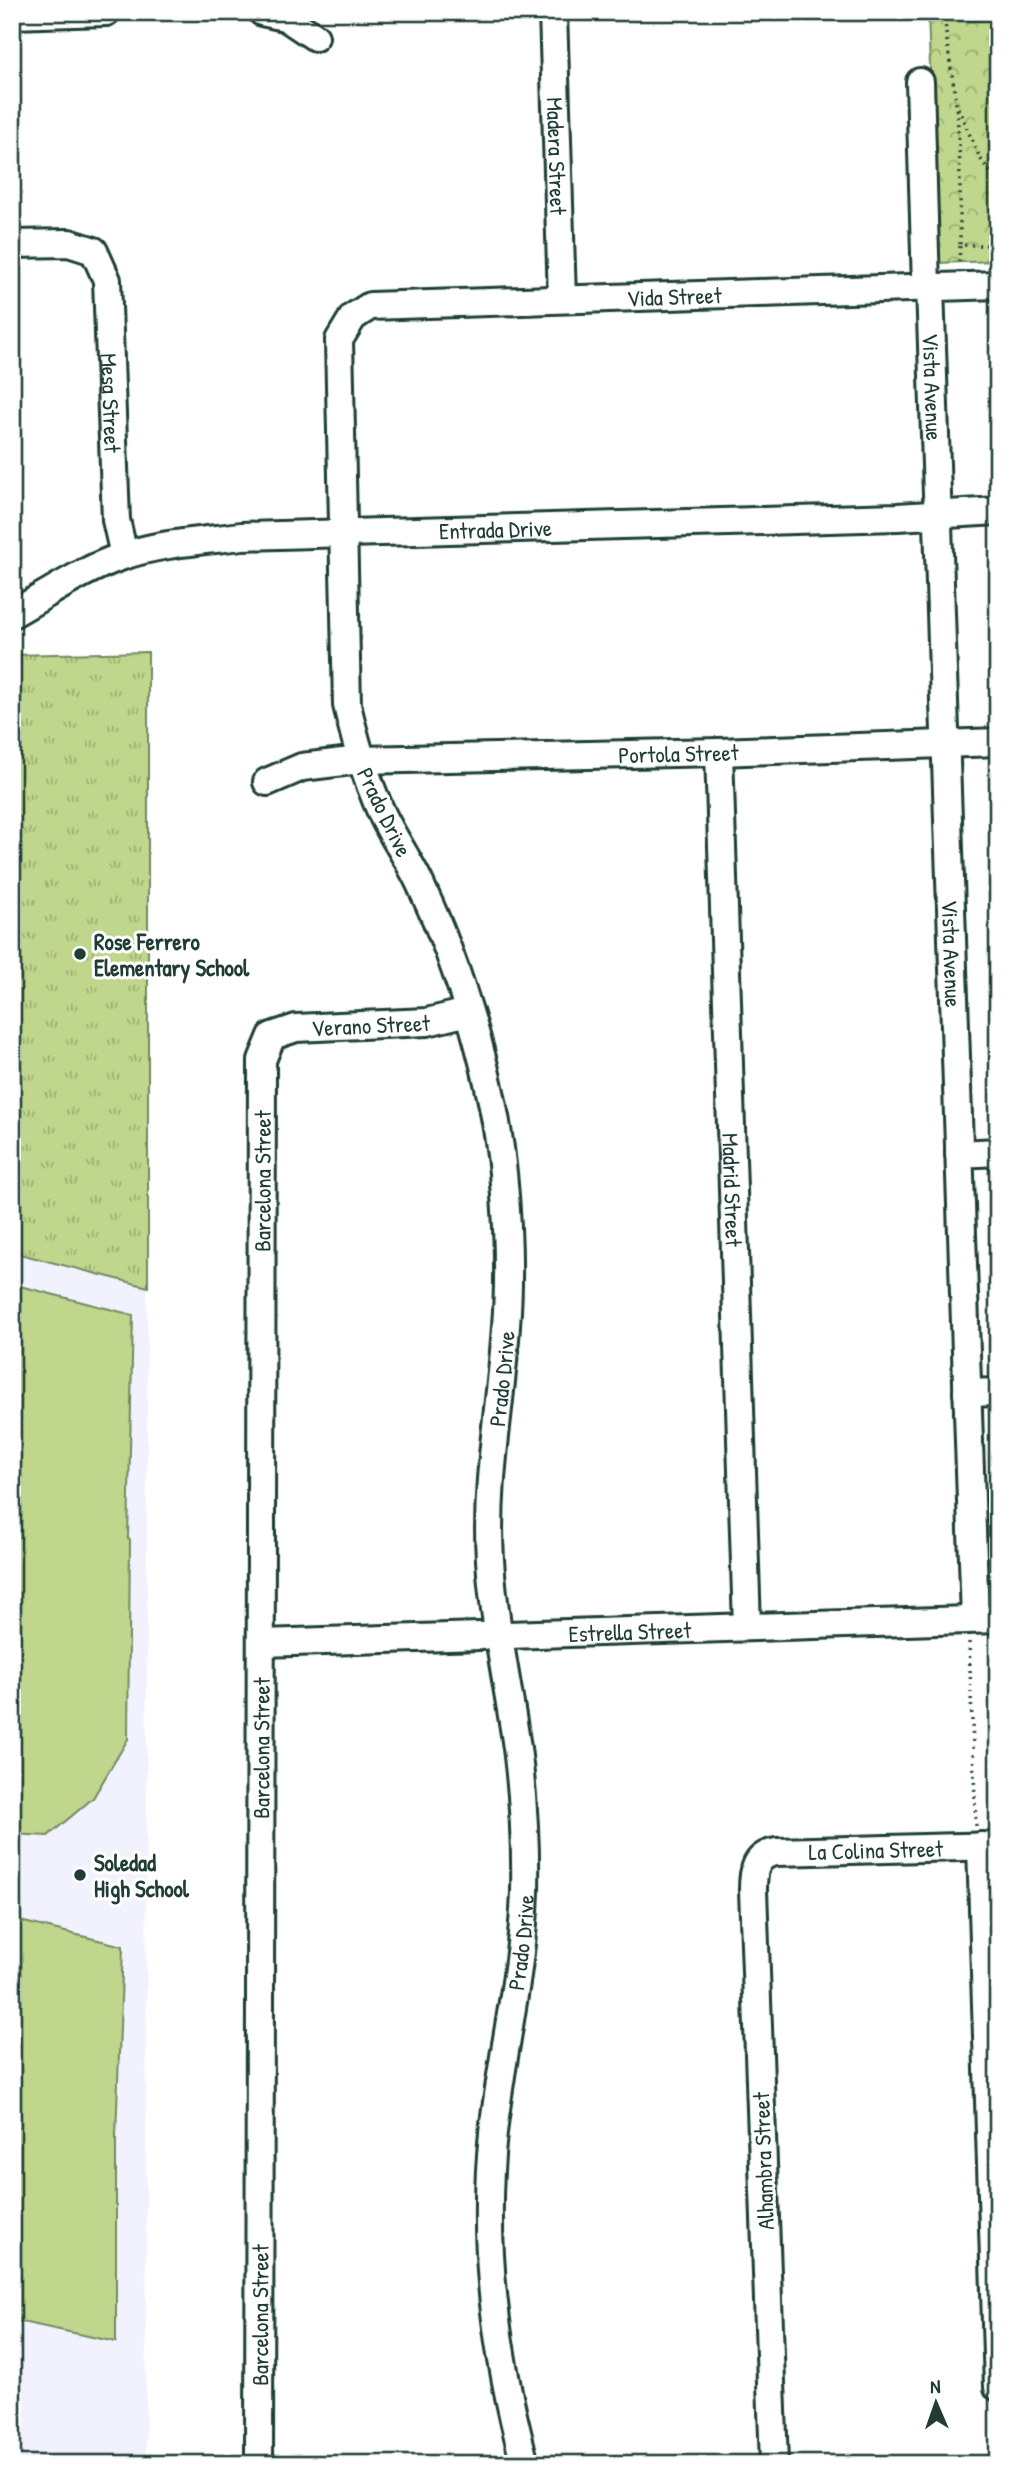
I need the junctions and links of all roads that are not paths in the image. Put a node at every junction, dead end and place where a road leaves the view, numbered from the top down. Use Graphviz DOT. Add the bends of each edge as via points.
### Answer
graph roads {
  1 [pos="106,12"];
  2 [pos="262,12"];
  3 [pos="553,12"];
  4 [pos="12,15"];
  5 [pos="315,37"];
  6 [pos="920,82"];
  7 [pos="12,244"];
  8 [pos="998,285"];
  9 [pos="928,287"];
  10 [pos="562,299"];
  11 [pos="353,317"];
  12 [pos="998,512"];
  13 [pos="938,513"];
  14 [pos="344,534"];
  15 [pos="124,555"];
  16 [pos="12,614"];
  17 [pos="998,742"];
  18 [pos="947,744"];
  19 [pos="719,752"];
  20 [pos="360,760"];
  21 [pos="267,782"];
  22 [pos="468,1013"];
  23 [pos="272,1036"];
  24 [pos="998,1152"];
  25 [pos="959,1154"];
  26 [pos="998,1392"];
  27 [pos="967,1393"];
  28 [pos="981,1626"];
  29 [pos="747,1627"];
  30 [pos="498,1637"];
  31 [pos="262,1643"];
  32 [pos="985,1839"];
  33 [pos="758,1860"];
  34 [pos="993,2108"];
  35 [pos="998,2373"];
  36 [pos="998,2386"];
  37 [pos="259,2464"];
  38 [pos="525,2464"];
  39 [pos="774,2464"];
  1 -- 4 [label="street"];
  2 -- 5 [label="street" via="285,17"];
  3 -- 10 [label="street, Madera Street"];
  6 -- 9 [label="street, Vista Avenue"];
  7 -- 15 [label="street, Mesa Street" via="69,243 94,251 107,280 116,520"];
  8 -- 9 [label="street, Vida Street"];
  9 -- 10 [label="street, Vida Street"];
  9 -- 13 [label="street, Vista Avenue"];
  10 -- 11 [label="street, Vida Street" via="370,306"];
  11 -- 14 [label="street, Prado Drive" via="339,340"];
  12 -- 13 [label="street, Entrada Drive"];
  13 -- 14 [label="street, Entrada Drive"];
  13 -- 18 [label="street, Vista Avenue"];
  14 -- 15 [label="street, Entrada Drive" via="242,536"];
  14 -- 20 [label="street, Prado Drive" via="347,705"];
  15 -- 16 [label="street, Entrada Drive"];
  17 -- 18 [label="street, Portola Street"];
  18 -- 19 [label="street, Portola Street"];
  18 -- 25 [label="street, Vista Avenue"];
  19 -- 20 [label="street, Portola Street"];
  19 -- 29 [label="street, Madrid Street"];
  20 -- 21 [label="street, Portola Street" via="302,767"];
  20 -- 22 [label="street, Prado Drive" via="384,819 421,885"];
  22 -- 23 [label="street, Verano Street" via="427,1022 296,1028"];
  22 -- 30 [label="street, Prado Drive" via="490,1088 503,1170 508,1244 506,1326 490,1486 490,1558"];
  23 -- 31 [label="street, Barcelona Street" via="262,1060"];
  24 -- 25 [label="street"];
  25 -- 27 [label="street, Vista Avenue"];
  26 -- 27 [label="street"];
  27 -- 28 [label="street, Vista Avenue"];
  28 -- 29 [label="street, Estrella Street"];
  29 -- 30 [label="street, Estrella Street"];
  30 -- 31 [label="street, Estrella Street"];
  30 -- 38 [label="street, Prado Drive" via="523,1804 525,1891 493,2136 490,2281 509,2406"];
  31 -- 37 [label="street, Barcelona Street"];
  32 -- 33 [label="street, La Colina Street" via="776,1852"];
  32 -- 34 [label="street"];
  33 -- 39 [label="street, Alhambra Street" via="753,1890"];
  34 -- 35 [label="street"];
  35 -- 36 [label="street"];
}
